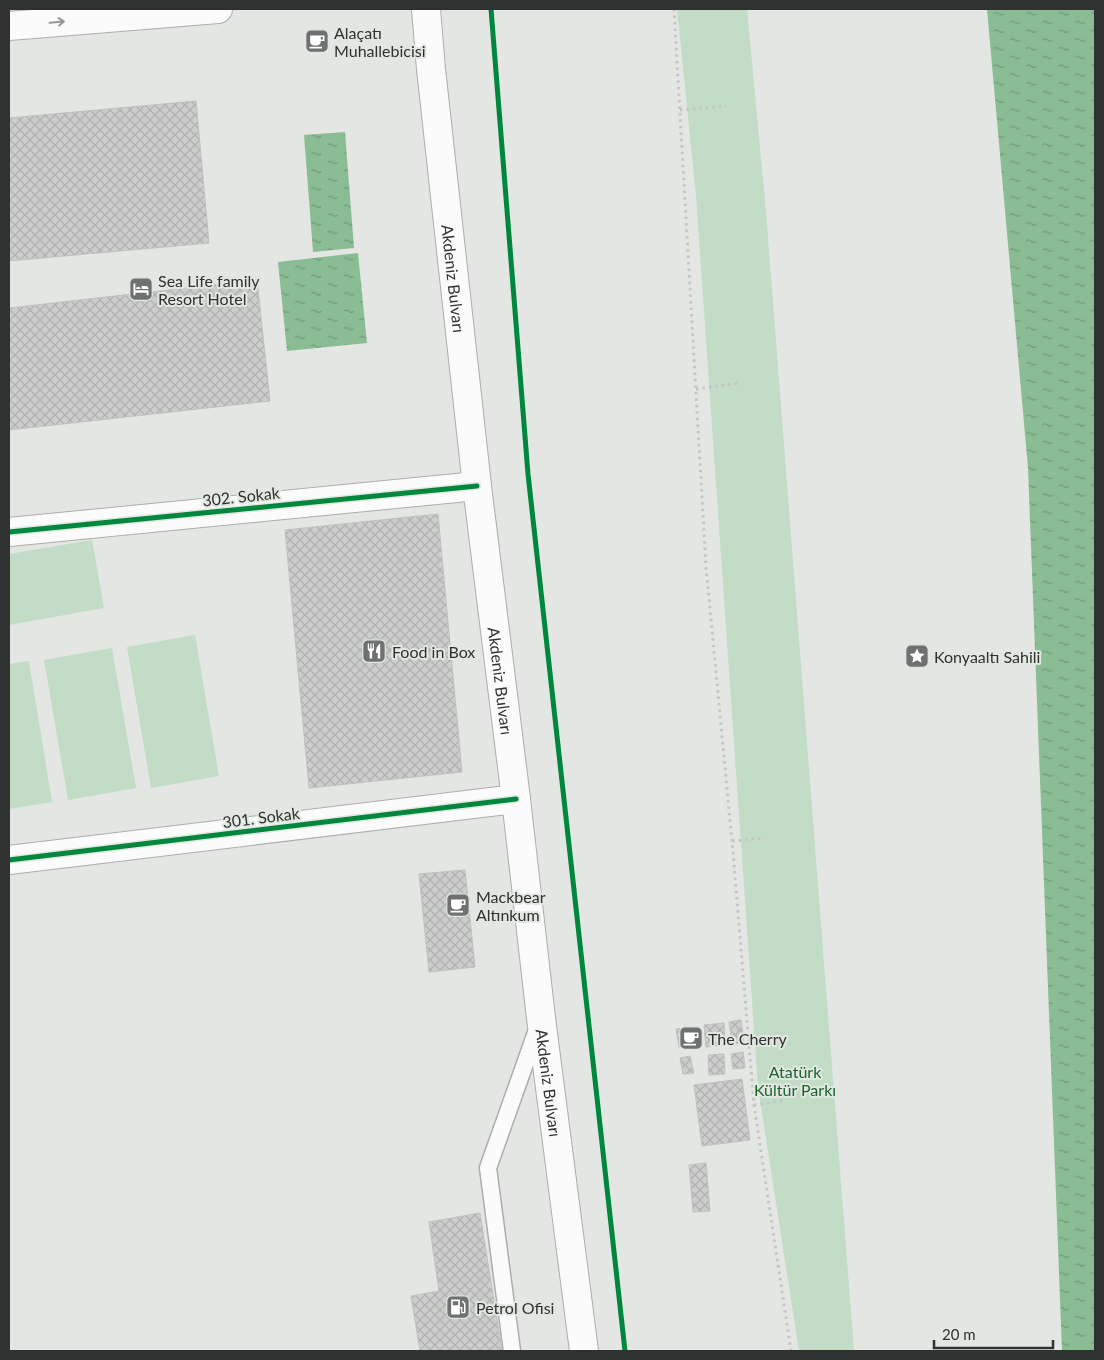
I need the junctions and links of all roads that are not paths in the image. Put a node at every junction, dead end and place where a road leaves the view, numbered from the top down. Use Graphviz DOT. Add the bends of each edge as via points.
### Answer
graph roads {
  1 [pos="218,9"];
  2 [pos="426,9"];
  3 [pos="9,26"];
  4 [pos="477,486"];
  5 [pos="9,532"];
  6 [pos="516,799"];
  7 [pos="9,860"];
  8 [pos="541,1018"];
  9 [pos="512,1351"];
  10 [pos="584,1351"];
  3 -- 1 [label="main road, one-way"];
  2 -- 4 [label="main road, Akdeniz Bulvarı"];
  4 -- 5 [label="main road, 302. Sokak"];
  4 -- 6 [label="main road, Akdeniz Bulvarı"];
  6 -- 7 [label="main road, 301. Sokak"];
  6 -- 8 [label="main road, Akdeniz Bulvarı"];
  8 -- 9 [label="lane" via="488,1168"];
  8 -- 10 [label="main road, Akdeniz Bulvarı"];
}
